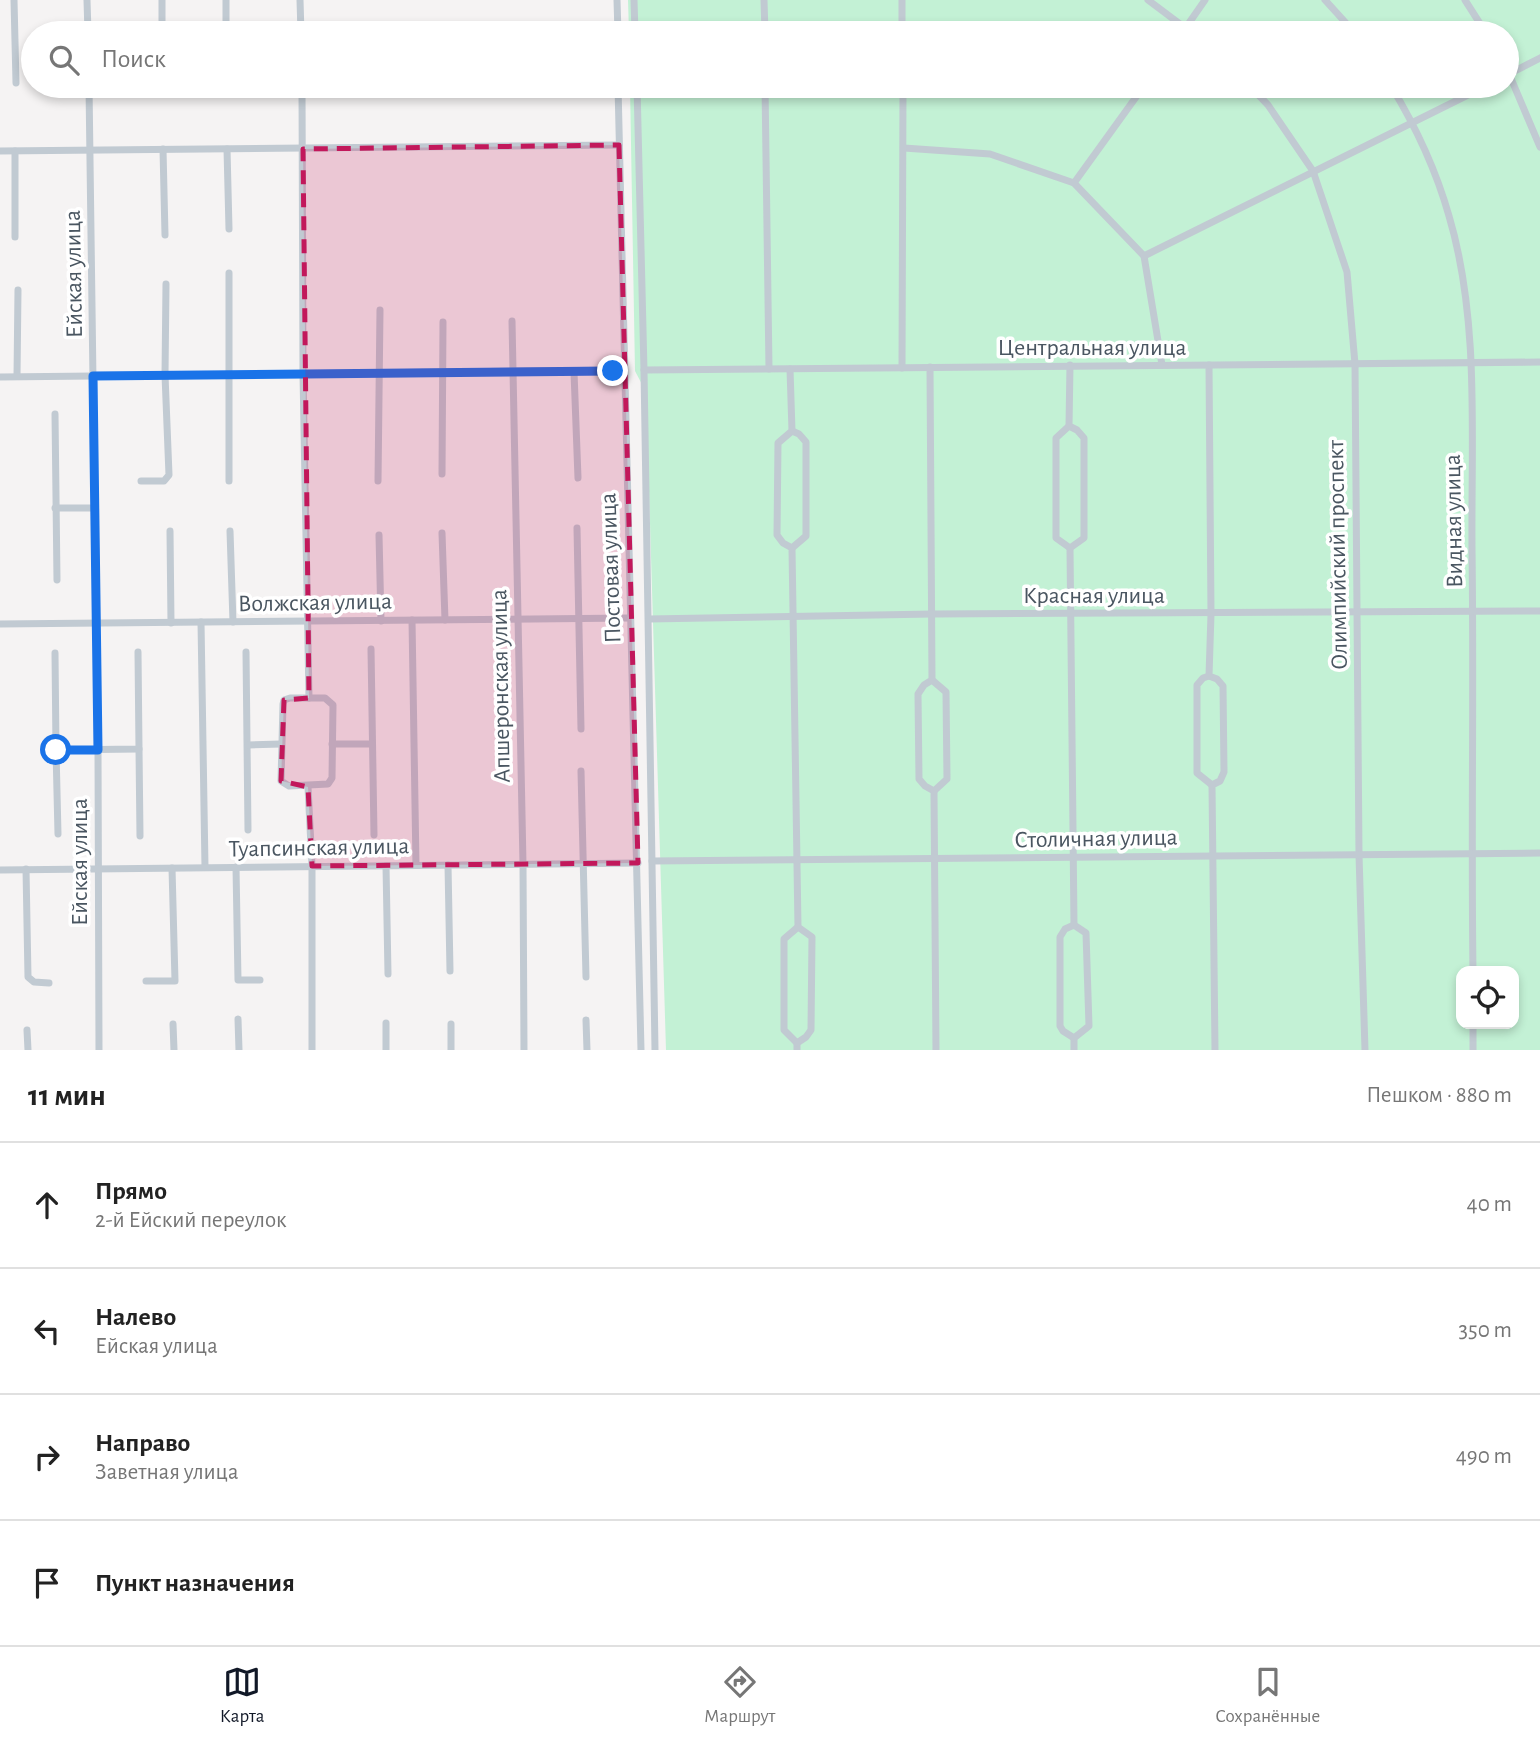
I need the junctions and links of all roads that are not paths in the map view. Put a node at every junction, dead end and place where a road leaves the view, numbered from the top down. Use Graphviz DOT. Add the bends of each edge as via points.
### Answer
graph roads {
  1 [pos="14,0"];
  2 [pos="87,0"];
  3 [pos="162,0"];
  4 [pos="226,0"];
  5 [pos="300,0"];
  6 [pos="617,0"];
  7 [pos="634,0"];
  8 [pos="764,0"];
  9 [pos="902,0"];
  10 [pos="1148,0"];
  11 [pos="1205,0"];
  12 [pos="1325,0"];
  13 [pos="1465,0"];
  14 [pos="88,21"];
  15 [pos="162,21"];
  16 [pos="226,21"];
  17 [pos="301,21"];
  18 [pos="618,21"];
  19 [pos="635,21"];
  20 [pos="765,21"];
  21 [pos="902,21"];
  22 [pos="1174,21"];
  23 [pos="1193,21"];
  24 [pos="1344,21"];
  25 [pos="1478,21"];
  26 [pos="1540,58"];
  27 [pos="1519,68"];
  28 [pos="16,83"];
  29 [pos="89,98"];
  30 [pos="302,98"];
  31 [pos="618,98"];
  32 [pos="636,98"];
  33 [pos="765,98"];
  34 [pos="903,98"];
  35 [pos="1135,98"];
  36 [pos="1261,98"];
  37 [pos="1398,98"];
  38 [pos="1461,98"];
  39 [pos="1519,98"];
  40 [pos="1412,121"];
  41 [pos="619,145"];
  42 [pos="1540,147"];
  43 [pos="904,148"];
  44 [pos="163,149"];
  45 [pos="227,149"];
  46 [pos="303,149"];
  47 [pos="0,151"];
  48 [pos="15,151"];
  49 [pos="90,151"];
  50 [pos="1313,171"];
  51 [pos="1074,183"];
  52 [pos="229,229"];
  53 [pos="165,235"];
  54 [pos="15,237"];
  55 [pos="1144,256"];
  56 [pos="229,273"];
  57 [pos="166,285"];
  58 [pos="18,290"];
  59 [pos="380,310"];
  60 [pos="512,321"];
  61 [pos="443,322"];
  62 [pos="1540,362"];
  63 [pos="1470,363"];
  64 [pos="1355,364"];
  65 [pos="1070,365"];
  66 [pos="1162,365"];
  67 [pos="1209,365"];
  68 [pos="930,367"];
  69 [pos="902,368"];
  70 [pos="769,369"];
  71 [pos="790,369"];
  72 [pos="624,370"];
  73 [pos="644,370"];
  74 [pos="574,372"];
  75 [pos="380,373"];
  76 [pos="444,373"];
  77 [pos="513,373"];
  78 [pos="229,374"];
  79 [pos="303,374"];
  80 [pos="165,375"];
  81 [pos="17,376"];
  82 [pos="93,376"];
  83 [pos="0,377"];
  84 [pos="55,414"];
  85 [pos="1069,426"];
  86 [pos="792,430"];
  87 [pos="442,474"];
  88 [pos="578,478"];
  89 [pos="141,481"];
  90 [pos="229,481"];
  91 [pos="379,481"];
  92 [pos="55,508"];
  93 [pos="94,508"];
  94 [pos="577,528"];
  95 [pos="170,531"];
  96 [pos="230,531"];
  97 [pos="442,533"];
  98 [pos="379,535"];
  99 [pos="792,548"];
  100 [pos="1070,548"];
  101 [pos="57,580"];
  102 [pos="1540,611"];
  103 [pos="1357,612"];
  104 [pos="1473,612"];
  105 [pos="932,614"];
  106 [pos="1211,614"];
  107 [pos="1071,615"];
  108 [pos="630,618"];
  109 [pos="794,618"];
  110 [pos="519,619"];
  111 [pos="579,619"];
  112 [pos="649,619"];
  113 [pos="411,620"];
  114 [pos="445,620"];
  115 [pos="308,621"];
  116 [pos="381,621"];
  117 [pos="201,622"];
  118 [pos="233,622"];
  119 [pos="171,623"];
  120 [pos="0,624"];
  121 [pos="95,624"];
  122 [pos="371,649"];
  123 [pos="138,652"];
  124 [pos="246,652"];
  125 [pos="55,653"];
  126 [pos="1209,676"];
  127 [pos="932,680"];
  128 [pos="309,698"];
  129 [pos="581,729"];
  130 [pos="281,744"];
  131 [pos="332,744"];
  132 [pos="372,744"];
  133 [pos="247,745"];
  134 [pos="56,750"];
  135 [pos="98,750"];
  136 [pos="139,750"];
  137 [pos="581,771"];
  138 [pos="1212,785"];
  139 [pos="308,787"];
  140 [pos="934,792"];
  141 [pos="248,830"];
  142 [pos="58,834"];
  143 [pos="374,835"];
  144 [pos="140,836"];
  145 [pos="1472,853"];
  146 [pos="1540,853"];
  147 [pos="1359,855"];
  148 [pos="1212,856"];
  149 [pos="1072,858"];
  150 [pos="935,860"];
  151 [pos="652,861"];
  152 [pos="796,861"];
  153 [pos="638,863"];
  154 [pos="523,864"];
  155 [pos="583,864"];
  156 [pos="416,865"];
  157 [pos="449,865"];
  158 [pos="312,866"];
  159 [pos="386,866"];
  160 [pos="205,867"];
  161 [pos="236,867"];
  162 [pos="99,868"];
  163 [pos="172,868"];
  164 [pos="26,869"];
  165 [pos="0,870"];
  166 [pos="1074,925"];
  167 [pos="798,927"];
  168 [pos="1473,966"];
  169 [pos="450,971"];
  170 [pos="388,974"];
  171 [pos="586,977"];
  172 [pos="261,980"];
  173 [pos="146,981"];
  174 [pos="49,983"];
  175 [pos="239,1019"];
  176 [pos="586,1020"];
  177 [pos="386,1023"];
  178 [pos="173,1024"];
  179 [pos="451,1024"];
  180 [pos="1473,1029"];
  181 [pos="27,1030"];
  182 [pos="1074,1038"];
  183 [pos="797,1046"];
  184 [pos="28,1050"];
  185 [pos="99,1050"];
  186 [pos="174,1050"];
  187 [pos="239,1050"];
  188 [pos="312,1050"];
  189 [pos="386,1050"];
  190 [pos="452,1050"];
  191 [pos="524,1050"];
  192 [pos="587,1050"];
  193 [pos="640,1050"];
  194 [pos="655,1050"];
  195 [pos="936,1050"];
  196 [pos="1074,1050"];
  197 [pos="1215,1050"];
  198 [pos="1365,1050"];
  199 [pos="1474,1050"];
  1 -- 28 [label="street"];
  2 -- 14 [label="street"];
  3 -- 15 [label="street"];
  4 -- 16 [label="street"];
  5 -- 17 [label="street"];
  6 -- 18 [label="street"];
  7 -- 19 [label="street"];
  8 -- 20 [label="street"];
  9 -- 21 [label="street"];
  10 -- 22 [label="street"];
  11 -- 23 [label="street"];
  12 -- 24 [label="street"];
  13 -- 25 [label="street"];
  26 -- 27 [label="street"];
  29 -- 49 [label="street, Ейская улица"];
  30 -- 46 [label="street"];
  31 -- 41 [label="street, Постовая улица"];
  32 -- 73 [label="street, Постовая улица"];
  33 -- 70 [label="street"];
  34 -- 43 [label="street"];
  35 -- 51 [label="street"];
  36 -- 50 [label="street, Олимпийский проспект"];
  37 -- 40 [label="street, Видная улица"];
  38 -- 40 [label="street"];
  39 -- 42 [label="street"];
  40 -- 50 [label="street"];
  40 -- 63 [label="street, Видная улица" via="1449,216 1461,272"];
  41 -- 46 [label="street"];
  41 -- 72 [label="street, Постовая улица"];
  43 -- 51 [label="street" via="989,154"];
  43 -- 69 [label="street"];
  44 -- 45 [label="street"];
  44 -- 49 [label="street"];
  44 -- 53 [label="street"];
  45 -- 46 [label="street"];
  45 -- 52 [label="street"];
  46 -- 79 [label="street"];
  47 -- 48 [label="street"];
  48 -- 49 [label="street"];
  48 -- 54 [label="street"];
  49 -- 82 [label="street, Ейская улица"];
  50 -- 55 [label="street"];
  50 -- 64 [label="street, Олимпийский проспект" via="1347,272"];
  51 -- 55 [label="street"];
  55 -- 66 [label="street"];
  56 -- 78 [label="street"];
  57 -- 80 [label="street"];
  58 -- 81 [label="street"];
  59 -- 75 [label="street"];
  60 -- 77 [label="street, Апшеронская улица"];
  61 -- 76 [label="street"];
  62 -- 63 [label="street, Центральная улица"];
  63 -- 64 [label="street, Центральная улица"];
  63 -- 104 [label="street, Видная улица"];
  64 -- 67 [label="street, Центральная улица"];
  64 -- 103 [label="street, Олимпийский проспект"];
  65 -- 66 [label="street, Центральная улица"];
  65 -- 68 [label="street, Центральная улица"];
  65 -- 85 [label="street"];
  66 -- 67 [label="street, Центральная улица"];
  67 -- 106 [label="street"];
  68 -- 69 [label="street, Центральная улица"];
  68 -- 105 [label="street"];
  69 -- 71 [label="street, Центральная улица"];
  70 -- 71 [label="street, Центральная улица"];
  70 -- 73 [label="street, Центральная улица"];
  71 -- 86 [label="street"];
  72 -- 74 [label="street"];
  72 -- 108 [label="street, Постовая улица"];
  73 -- 112 [label="street, Постовая улица"];
  74 -- 77 [label="street"];
  74 -- 88 [label="street"];
  75 -- 76 [label="street"];
  75 -- 79 [label="street"];
  75 -- 91 [label="street"];
  76 -- 77 [label="street"];
  76 -- 87 [label="street"];
  77 -- 110 [label="street, Апшеронская улица"];
  78 -- 79 [label="street"];
  78 -- 80 [label="street"];
  78 -- 90 [label="street"];
  79 -- 115 [label="street"];
  80 -- 82 [label="street"];
  80 -- 89 [label="street" via="167,479"];
  81 -- 82 [label="street"];
  81 -- 83 [label="street"];
  82 -- 93 [label="street, Ейская улица"];
  84 -- 92 [label="street"];
  85 -- 100 [label="street" via="1056,438 1056,538"];
  85 -- 100 [label="street" via="1084,438 1084,537"];
  86 -- 99 [label="street" via="806,442 806,536"];
  86 -- 99 [label="street" via="778,443 777,535"];
  92 -- 93 [label="street"];
  92 -- 101 [label="street"];
  93 -- 121 [label="street, Ейская улица"];
  94 -- 111 [label="street"];
  95 -- 119 [label="street"];
  96 -- 118 [label="street"];
  97 -- 114 [label="street"];
  98 -- 116 [label="street"];
  99 -- 109 [label="street"];
  100 -- 107 [label="street"];
  102 -- 104 [label="street, Красная улица"];
  103 -- 104 [label="street, Красная улица"];
  103 -- 106 [label="street, Красная улица"];
  103 -- 147 [label="street, Олимпийский проспект"];
  104 -- 145 [label="street, Видная улица"];
  105 -- 107 [label="street, Красная улица"];
  105 -- 109 [label="street, Красная улица"];
  105 -- 127 [label="street"];
  106 -- 107 [label="street, Красная улица"];
  106 -- 126 [label="street"];
  107 -- 149 [label="street"];
  108 -- 111 [label="street, Волжская улица"];
  108 -- 153 [label="street, Постовая улица"];
  109 -- 112 [label="street, Красная улица"];
  109 -- 152 [label="street"];
  110 -- 111 [label="street, Волжская улица"];
  110 -- 114 [label="street, Волжская улица"];
  110 -- 154 [label="street, Апшеронская улица"];
  111 -- 129 [label="street"];
  112 -- 151 [label="street, Постовая улица"];
  113 -- 114 [label="street, Волжская улица"];
  113 -- 116 [label="street, Волжская улица"];
  113 -- 156 [label="street"];
  115 -- 116 [label="street, Волжская улица"];
  115 -- 118 [label="street, Волжская улица"];
  115 -- 128 [label="street"];
  117 -- 118 [label="street, Волжская улица"];
  117 -- 119 [label="street, Волжская улица"];
  117 -- 160 [label="street"];
  119 -- 121 [label="street, Волжская улица"];
  120 -- 121 [label="street, Волжская улица"];
  121 -- 135 [label="street, Ейская улица"];
  122 -- 132 [label="street"];
  123 -- 136 [label="street"];
  124 -- 133 [label="street"];
  125 -- 134 [label="street"];
  126 -- 138 [label="street" via="1223,686 1224,772"];
  126 -- 138 [label="street" via="1197,685 1197,774"];
  127 -- 140 [label="street" via="946,692 947,779"];
  127 -- 140 [label="street" via="918,694 919,779"];
  128 -- 130 [label="street" via="284,700"];
  128 -- 131 [label="street" via="325,698 333,705"];
  130 -- 133 [label="street"];
  130 -- 139 [label="street" via="283,785"];
  131 -- 132 [label="street"];
  131 -- 139 [label="street" via="331,780 325,786"];
  132 -- 143 [label="street"];
  133 -- 141 [label="street"];
  134 -- 135 [label="street"];
  134 -- 142 [label="street"];
  135 -- 136 [label="street"];
  135 -- 162 [label="street, Ейская улица"];
  136 -- 144 [label="street"];
  137 -- 155 [label="street"];
  138 -- 148 [label="street"];
  139 -- 158 [label="street"];
  140 -- 150 [label="street"];
  145 -- 146 [label="street, Столичная улица"];
  145 -- 147 [label="street, Столичная улица"];
  145 -- 168 [label="street, Видная улица"];
  147 -- 148 [label="street, Столичная улица"];
  147 -- 198 [label="street, Олимпийский проспект"];
  148 -- 149 [label="street, Столичная улица"];
  148 -- 197 [label="street"];
  149 -- 150 [label="street, Столичная улица"];
  149 -- 166 [label="street"];
  150 -- 152 [label="street, Столичная улица"];
  150 -- 195 [label="street"];
  151 -- 152 [label="street, Столичная улица"];
  151 -- 194 [label="street, Постовая улица"];
  152 -- 167 [label="street"];
  153 -- 155 [label="street, Туапсинская улица"];
  153 -- 193 [label="street, Постовая улица"];
  154 -- 155 [label="street, Туапсинская улица"];
  154 -- 157 [label="street, Туапсинская улица"];
  154 -- 191 [label="street, Апшеронская улица"];
  155 -- 171 [label="street"];
  156 -- 157 [label="street, Туапсинская улица"];
  156 -- 159 [label="street, Туапсинская улица"];
  157 -- 169 [label="street"];
  158 -- 159 [label="street, Туапсинская улица"];
  158 -- 161 [label="street, Туапсинская улица"];
  158 -- 188 [label="street"];
  159 -- 170 [label="street"];
  160 -- 161 [label="street, Туапсинская улица"];
  160 -- 163 [label="street, Туапсинская улица"];
  161 -- 172 [label="street" via="238,980"];
  162 -- 163 [label="street, Туапсинская улица"];
  162 -- 164 [label="street, Туапсинская улица"];
  162 -- 185 [label="street, Ейская улица"];
  163 -- 173 [label="street" via="175,981"];
  164 -- 165 [label="street, Туапсинская улица"];
  164 -- 174 [label="street" via="28,977"];
  166 -- 182 [label="street" via="1086,933 1089,1026"];
  166 -- 182 [label="street" via="1060,937 1060,1026"];
  167 -- 183 [label="street" via="784,939 784,1030"];
  167 -- 183 [label="street" via="811,937 811,1030"];
  175 -- 187 [label="street"];
  176 -- 192 [label="street"];
  177 -- 189 [label="street"];
  178 -- 186 [label="street"];
  179 -- 190 [label="street"];
  180 -- 199 [label="street"];
  181 -- 184 [label="street"];
  182 -- 196 [label="street"];
}
